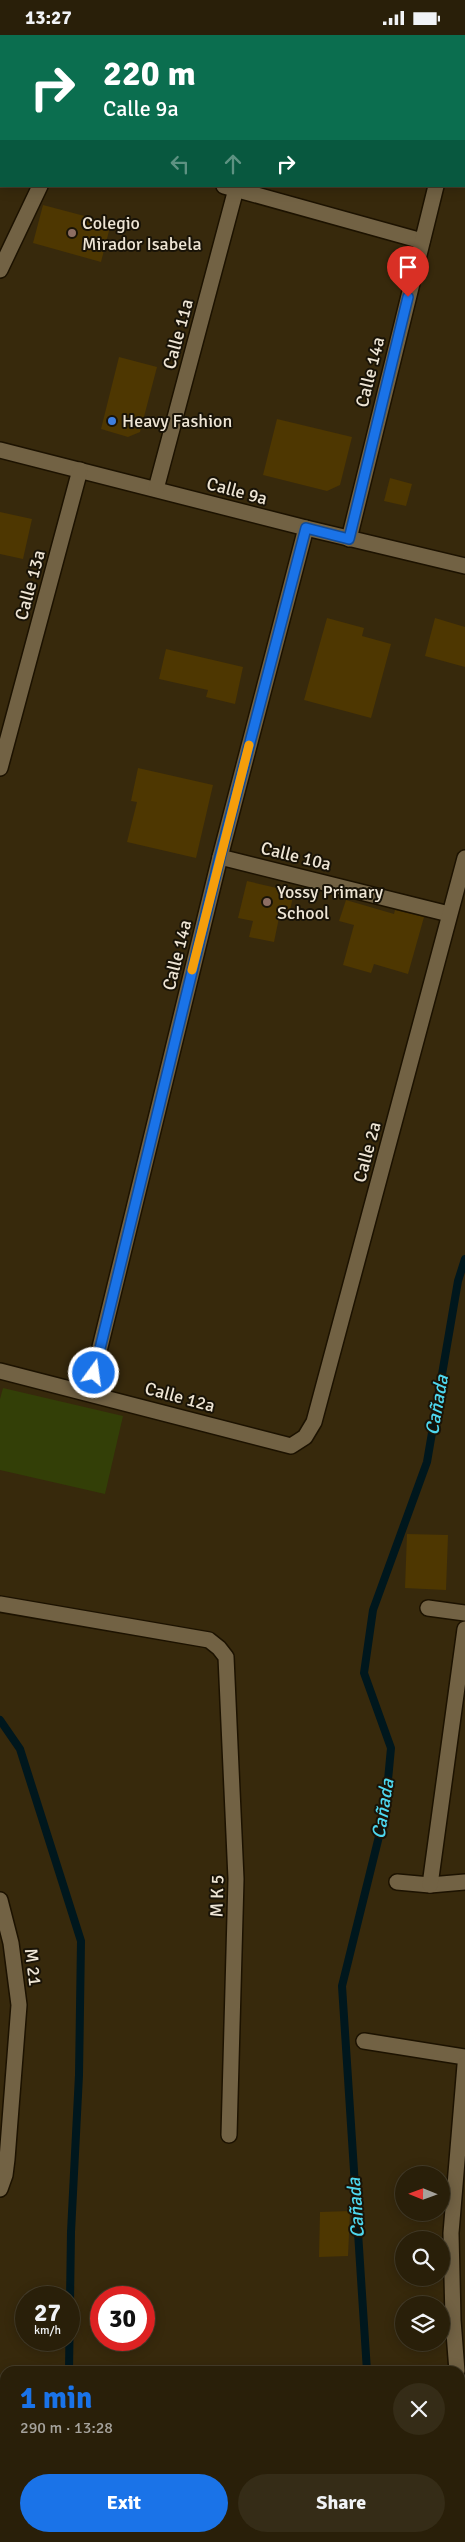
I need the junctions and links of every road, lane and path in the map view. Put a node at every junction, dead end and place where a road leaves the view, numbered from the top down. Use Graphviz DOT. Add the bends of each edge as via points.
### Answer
graph roads {
  1 [pos="40,187"];
  2 [pos="436,187"];
  3 [pos="230,188"];
  4 [pos="422,241"];
  5 [pos="0,270"];
  6 [pos="0,450"];
  7 [pos="80,470"];
  8 [pos="156,489"];
  9 [pos="306,528"];
  10 [pos="349,539"];
  11 [pos="465,566"];
  12 [pos="0,768"];
  13 [pos="220,857"];
  14 [pos="465,858"];
  15 [pos="450,914"];
  16 [pos="0,1371"];
  17 [pos="89,1392"];
  18 [pos="291,1445"];
  19 [pos="0,1604"];
  20 [pos="428,1608"];
  21 [pos="465,1613"];
  22 [pos="465,1629"];
  23 [pos="397,1882"];
  24 [pos="465,1882"];
  25 [pos="430,1885"];
  26 [pos="0,1900"];
  27 [pos="364,2041"];
  28 [pos="465,2057"];
  29 [pos="465,2065"];
  30 [pos="229,2135"];
  31 [pos="0,2189"];
  32 [pos="457,2366"];
  1 -- 5 [label="street"];
  2 -- 4 [label="street, Calle 14a"];
  3 -- 4 [label="street"];
  3 -- 8 [label="street, Calle 11a"];
  4 -- 10 [label="street, Calle 14a"];
  6 -- 7 [label="street, Calle 9a"];
  7 -- 8 [label="street, Calle 9a"];
  7 -- 12 [label="street, Calle 13a"];
  8 -- 9 [label="street, Calle 9a"];
  9 -- 10 [label="street, Calle 9a"];
  9 -- 13 [label="street, Calle 14a"];
  10 -- 11 [label="street, Calle 9a"];
  13 -- 15 [label="street, Calle 10a"];
  13 -- 17 [label="street, Calle 14a"];
  14 -- 15 [label="street, Calle 2a"];
  15 -- 18 [label="street, Calle 2a" via="314,1422 305,1437"];
  16 -- 17 [label="street, Calle 12a"];
  17 -- 18 [label="street, Calle 12a"];
  19 -- 30 [label="street, M K 5" via="209,1640 226,1657 236,1879"];
  20 -- 21 [label="street"];
  22 -- 25 [label="street"];
  23 -- 25 [label="street"];
  24 -- 25 [label="street"];
  26 -- 31 [label="street, M 21" via="11,1943 19,2005 6,2175"];
  27 -- 28 [label="street"];
  29 -- 32 [label="street" via="451,2233"];
}
